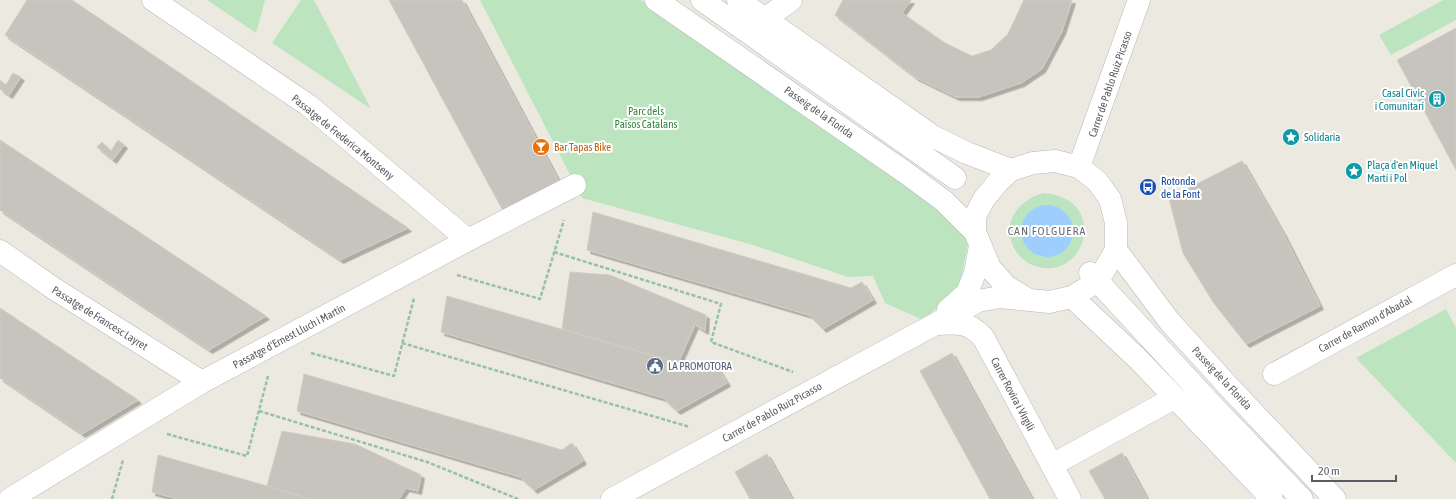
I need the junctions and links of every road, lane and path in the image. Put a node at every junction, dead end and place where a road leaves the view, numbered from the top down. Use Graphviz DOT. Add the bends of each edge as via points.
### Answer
graph roads {
  1 [pos="153,0"];
  2 [pos="656,0"];
  3 [pos="702,0"];
  4 [pos="738,0"];
  5 [pos="791,0"];
  6 [pos="1139,0"];
  7 [pos="765,19"];
  8 [pos="1079,167"];
  9 [pos="1011,170"];
  10 [pos="955,178"];
  11 [pos="575,185"];
  12 [pos="978,239"];
  13 [pos="468,240"];
  14 [pos="1116,250"];
  15 [pos="0,251"];
  16 [pos="554,252"];
  17 [pos="422,264"];
  18 [pos="1094,277"];
  19 [pos="1450,278"];
  20 [pos="1072,297"];
  21 [pos="1029,300"];
  22 [pos="933,325"];
  23 [pos="276,343"];
  24 [pos="402,343"];
  25 [pos="1274,374"];
  26 [pos="202,382"];
  27 [pos="824,384"];
  28 [pos="1174,398"];
  29 [pos="259,411"];
  30 [pos="133,424"];
  31 [pos="725,437"];
  32 [pos="1052,465"];
  33 [pos="10,499"];
  34 [pos="112,499"];
  35 [pos="518,499"];
  36 [pos="612,499"];
  37 [pos="1070,499"];
  38 [pos="1272,499"];
  39 [pos="1302,499"];
  40 [pos="1335,499"];
  1 -- 13 [label="street, Passatge de Frederica Montseny" via="308,105"];
  2 -- 12 [label="street, Passeig de la Florida" via="944,201"];
  3 -- 10 [label="street"];
  4 -- 7 [label="street"];
  5 -- 7 [label="street"];
  6 -- 8 [label="street, Carrer de Pablo Ruiz Picasso"];
  7 -- 9 [label="street" via="934,137"];
  8 -- 9 [label="street" via="1055,161 1033,163"];
  8 -- 14 [label="street" via="1097,181 1110,199 1116,223"];
  9 -- 12 [label="street" via="984,199 975,216"];
  11 -- 13 [label="street, Passatge d'Ernest Lluch i Martín"];
  11 -- 16 [label="path"];
  12 -- 21 [label="street" via="990,268 1007,287"];
  12 -- 22 [label="street, Carrer de Pablo Ruiz Picasso" via="976,273 967,293"];
  13 -- 17 [label="street, Passatge d'Ernest Lluch i Martín"];
  14 -- 18 [label="street"];
  14 -- 40 [label="street, Passeig de la Florida" via="1170,322"];
  15 -- 26 [label="street, Passatge de Francesc Layret" via="53,288"];
  16 -- 17 [label="path" via="540,299"];
  16 -- 27 [label="path" via="721,304 711,342"];
  17 -- 23 [label="street, Passatge d'Ernest Lluch i Martín"];
  17 -- 24 [label="path"];
  18 -- 20 [label="street"];
  18 -- 39 [label="street"];
  19 -- 25 [label="street, Carrer de Ramon d'Abadal"];
  20 -- 21 [label="street" via="1049,302"];
  20 -- 28 [label="street" via="1138,359"];
  21 -- 22 [label="street, Carrer de Pablo Ruiz Picasso" via="1000,297 978,302"];
  22 -- 27 [label="street, Carrer de Pablo Ruiz Picasso"];
  22 -- 32 [label="street, Carrer Rovira i Virgili" via="959,323 973,327 983,338"];
  23 -- 24 [label="path" via="394,376"];
  23 -- 26 [label="street, Passatge d'Ernest Lluch i Martín"];
  23 -- 29 [label="path"];
  24 -- 31 [label="path"];
  26 -- 30 [label="street, Passatge d'Ernest Lluch i Martín"];
  27 -- 31 [label="street, Carrer de Pablo Ruiz Picasso"];
  28 -- 32 [label="street"];
  28 -- 38 [label="street"];
  29 -- 30 [label="path" via="247,456"];
  29 -- 35 [label="path" via="427,462"];
  30 -- 33 [label="street, Passatge d'Ernest Lluch i Martín"];
  30 -- 34 [label="path"];
  31 -- 36 [label="street, Carrer de Pablo Ruiz Picasso"];
  32 -- 37 [label="street, Carrer Rovira i Virgili"];
}
